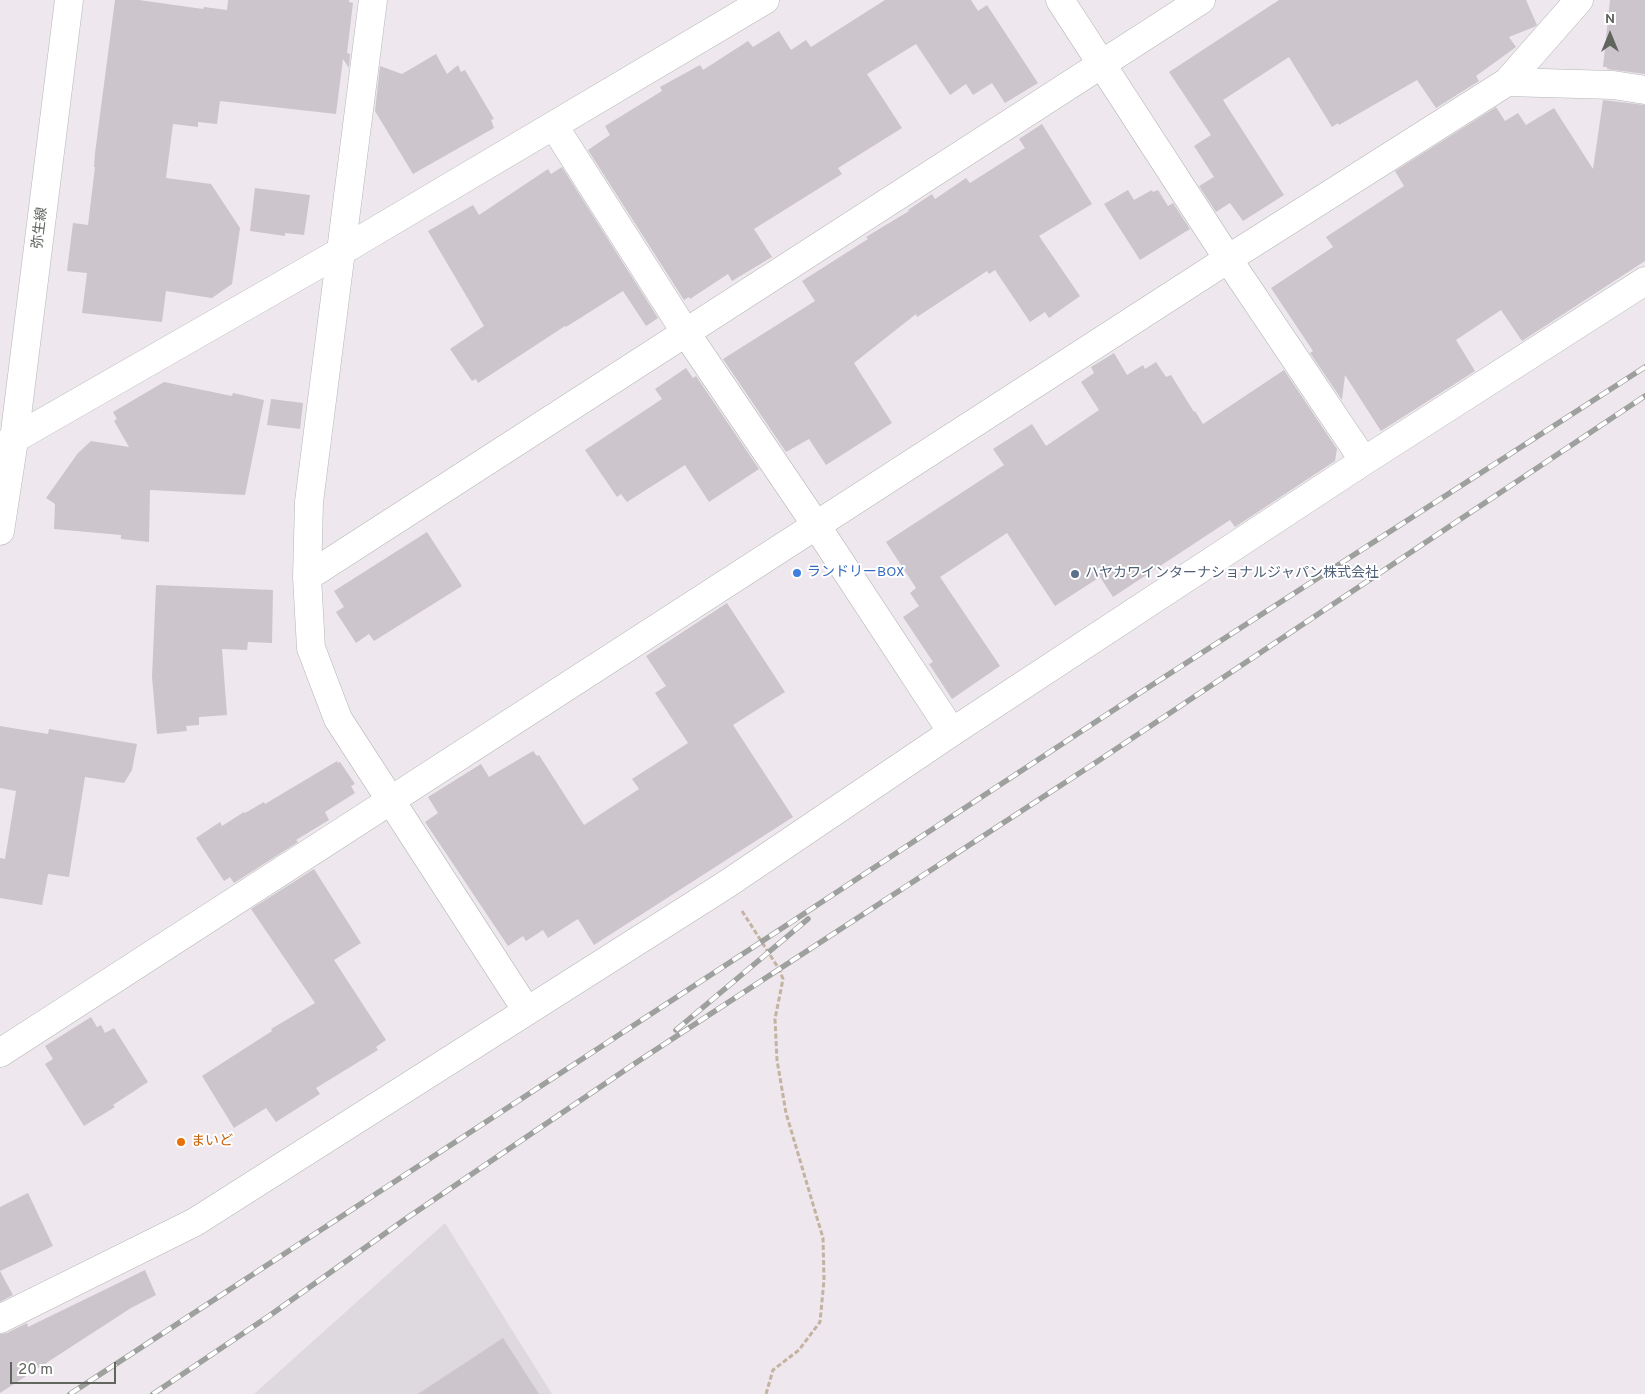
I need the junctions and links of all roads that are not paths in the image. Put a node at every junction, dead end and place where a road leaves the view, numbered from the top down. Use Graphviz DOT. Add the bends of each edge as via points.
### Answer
graph roads {
  1 [pos="69,0"];
  2 [pos="373,0"];
  3 [pos="765,0"];
  4 [pos="1060,0"];
  5 [pos="1201,0"];
  6 [pos="1579,0"];
  7 [pos="1103,65"];
  8 [pos="1507,82"];
  9 [pos="1645,90"];
  10 [pos="554,126"];
  11 [pos="340,252"];
  12 [pos="1228,259"];
  13 [pos="1645,281"];
  14 [pos="686,334"];
  15 [pos="7,444"];
  16 [pos="1364,461"];
  17 [pos="816,525"];
  18 [pos="0,531"];
  19 [pos="307,578"];
  20 [pos="952,732"];
  21 [pos="389,800"];
  22 [pos="527,1011"];
  23 [pos="0,1053"];
  24 [pos="0,1319"];
  1 -- 15 [label="street, 弥生線"];
  2 -- 11 [label="street"];
  3 -- 10 [label="street"];
  4 -- 7 [label="street"];
  5 -- 7 [label="street"];
  6 -- 8 [label="street"];
  7 -- 12 [label="street"];
  7 -- 14 [label="street"];
  8 -- 9 [label="street" via="1613,85"];
  8 -- 12 [label="street"];
  10 -- 11 [label="street"];
  10 -- 14 [label="street"];
  11 -- 15 [label="street"];
  11 -- 19 [label="street" via="309,502"];
  12 -- 16 [label="street"];
  12 -- 17 [label="street"];
  13 -- 16 [label="street"];
  14 -- 17 [label="street"];
  14 -- 19 [label="street"];
  15 -- 18 [label="street, 弥生線"];
  16 -- 20 [label="street"];
  17 -- 20 [label="street"];
  17 -- 21 [label="street"];
  19 -- 21 [label="street" via="310,648 338,719"];
  20 -- 22 [label="street" via="727,884"];
  21 -- 22 [label="street"];
  21 -- 23 [label="street"];
  22 -- 24 [label="street" via="194,1222"];
}
